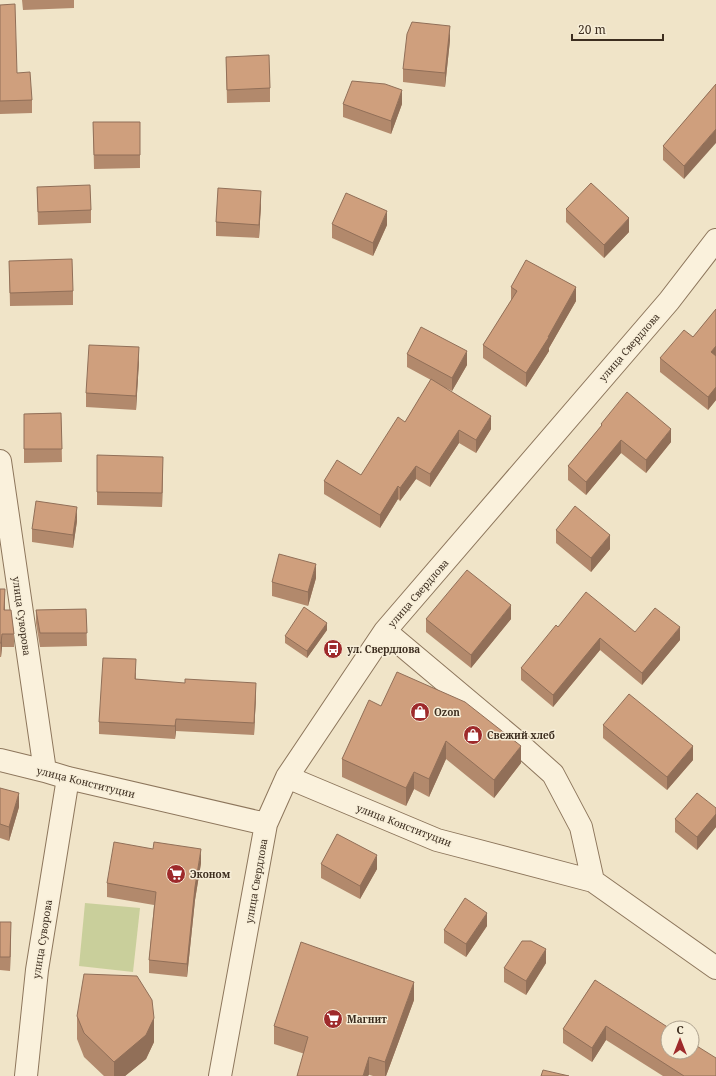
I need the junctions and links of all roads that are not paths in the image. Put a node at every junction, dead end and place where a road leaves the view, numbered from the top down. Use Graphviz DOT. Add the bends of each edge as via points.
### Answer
graph roads {
  1 [pos="716,240"];
  2 [pos="0,461"];
  3 [pos="385,631"];
  4 [pos="0,760"];
  5 [pos="45,771"];
  6 [pos="287,777"];
  7 [pos="68,778"];
  8 [pos="266,824"];
  9 [pos="593,880"];
  10 [pos="716,968"];
  11 [pos="26,1076"];
  12 [pos="220,1076"];
  1 -- 3 [label="street, улица Свердлова" via="669,301"];
  2 -- 5 [label="street, улица Суворова"];
  3 -- 6 [label="street, улица Свердлова"];
  3 -- 9 [label="street" via="553,774 581,827"];
  4 -- 5 [label="street, улица Конституции"];
  5 -- 7 [label="street, улица Конституции"];
  6 -- 8 [label="street, улица Свердлова"];
  6 -- 9 [label="street, улица Конституции" via="438,840"];
  7 -- 8 [label="street, улица Конституции"];
  7 -- 11 [label="street, улица Суворова" via="37,970"];
  8 -- 12 [label="street, улица Свердлова"];
  9 -- 10 [label="street, улица Конституции"];
}
